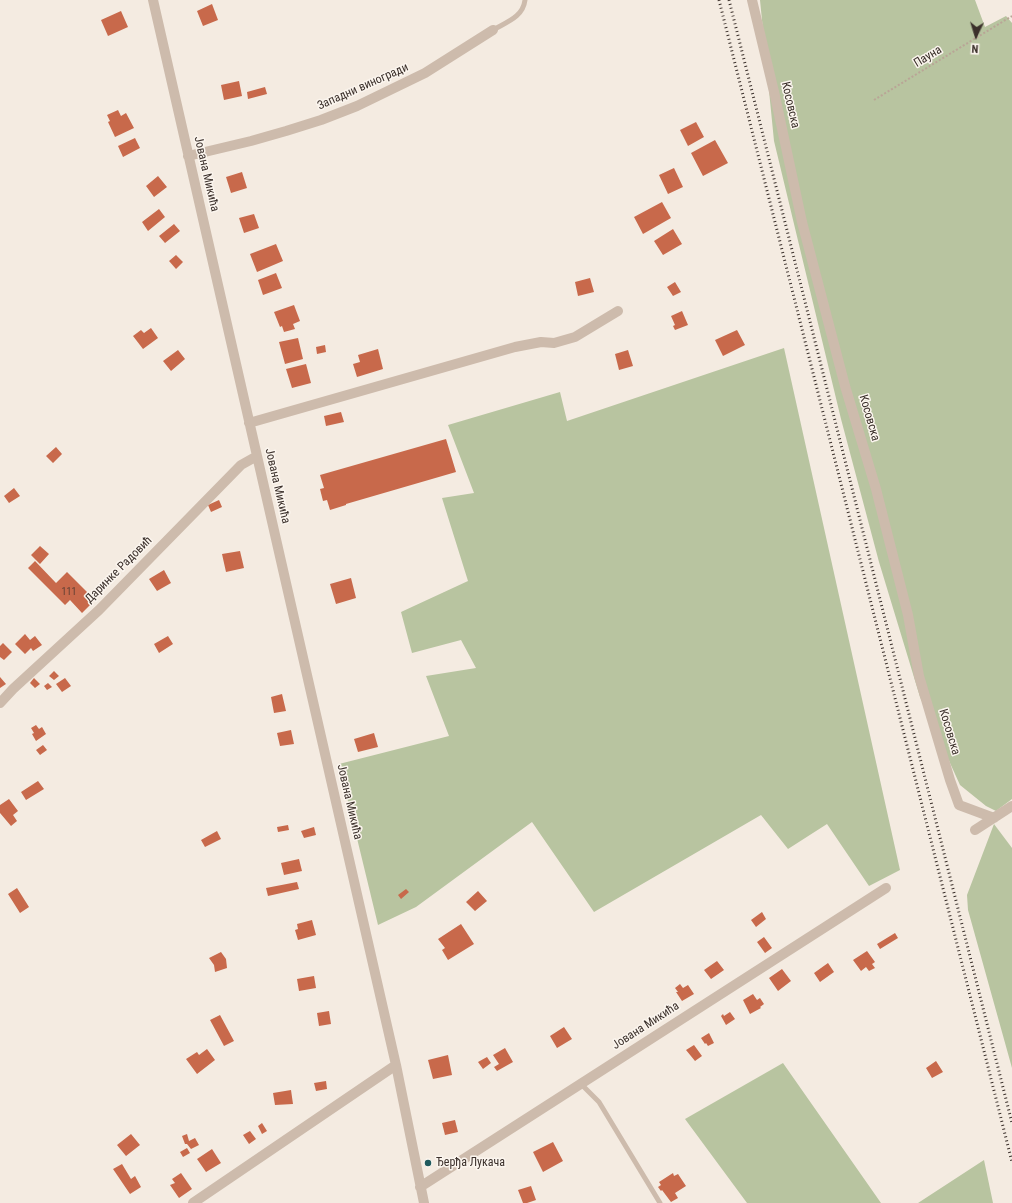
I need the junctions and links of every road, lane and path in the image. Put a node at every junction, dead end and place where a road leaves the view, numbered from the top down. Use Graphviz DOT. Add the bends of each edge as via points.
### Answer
graph roads {
  1 [pos="153,0"];
  2 [pos="525,0"];
  3 [pos="752,0"];
  4 [pos="1012,16"];
  5 [pos="493,30"];
  6 [pos="874,100"];
  7 [pos="188,156"];
  8 [pos="618,310"];
  9 [pos="250,423"];
  10 [pos="257,456"];
  11 [pos="0,703"];
  12 [pos="1012,806"];
  13 [pos="994,818"];
  14 [pos="975,830"];
  15 [pos="886,888"];
  16 [pos="396,1065"];
  17 [pos="581,1084"];
  18 [pos="420,1187"];
  19 [pos="193,1203"];
  20 [pos="424,1203"];
  21 [pos="660,1203"];
  1 -- 7 [label="street, Јована Микића"];
  2 -- 5 [label="lane, Западни виногради" via="521,12"];
  3 -- 13 [label="street, Косовска" via="802,222 845,386 876,489 908,615 919,676 959,805"];
  4 -- 6 [label="path, Пауна"];
  5 -- 7 [label="street, Западни виногради" via="425,73 357,106 286,131"];
  7 -- 9 [label="street, Јована Микића"];
  8 -- 9 [label="street" via="575,337 554,343 541,342 515,347"];
  9 -- 10 [label="street, Јована Микића"];
  10 -- 11 [label="street, Даринке Радовић" via="241,465 99,610"];
  10 -- 16 [label="street, Јована Микића"];
  12 -- 13 [label="street"];
  13 -- 14 [label="street"];
  15 -- 17 [label="street, Јована Микића"];
  16 -- 18 [label="street, Јована Микића"];
  16 -- 19 [label="street"];
  17 -- 18 [label="street, Јована Микића"];
  17 -- 21 [label="lane" via="599,1102"];
  18 -- 20 [label="street, Јована Микића"];
}
